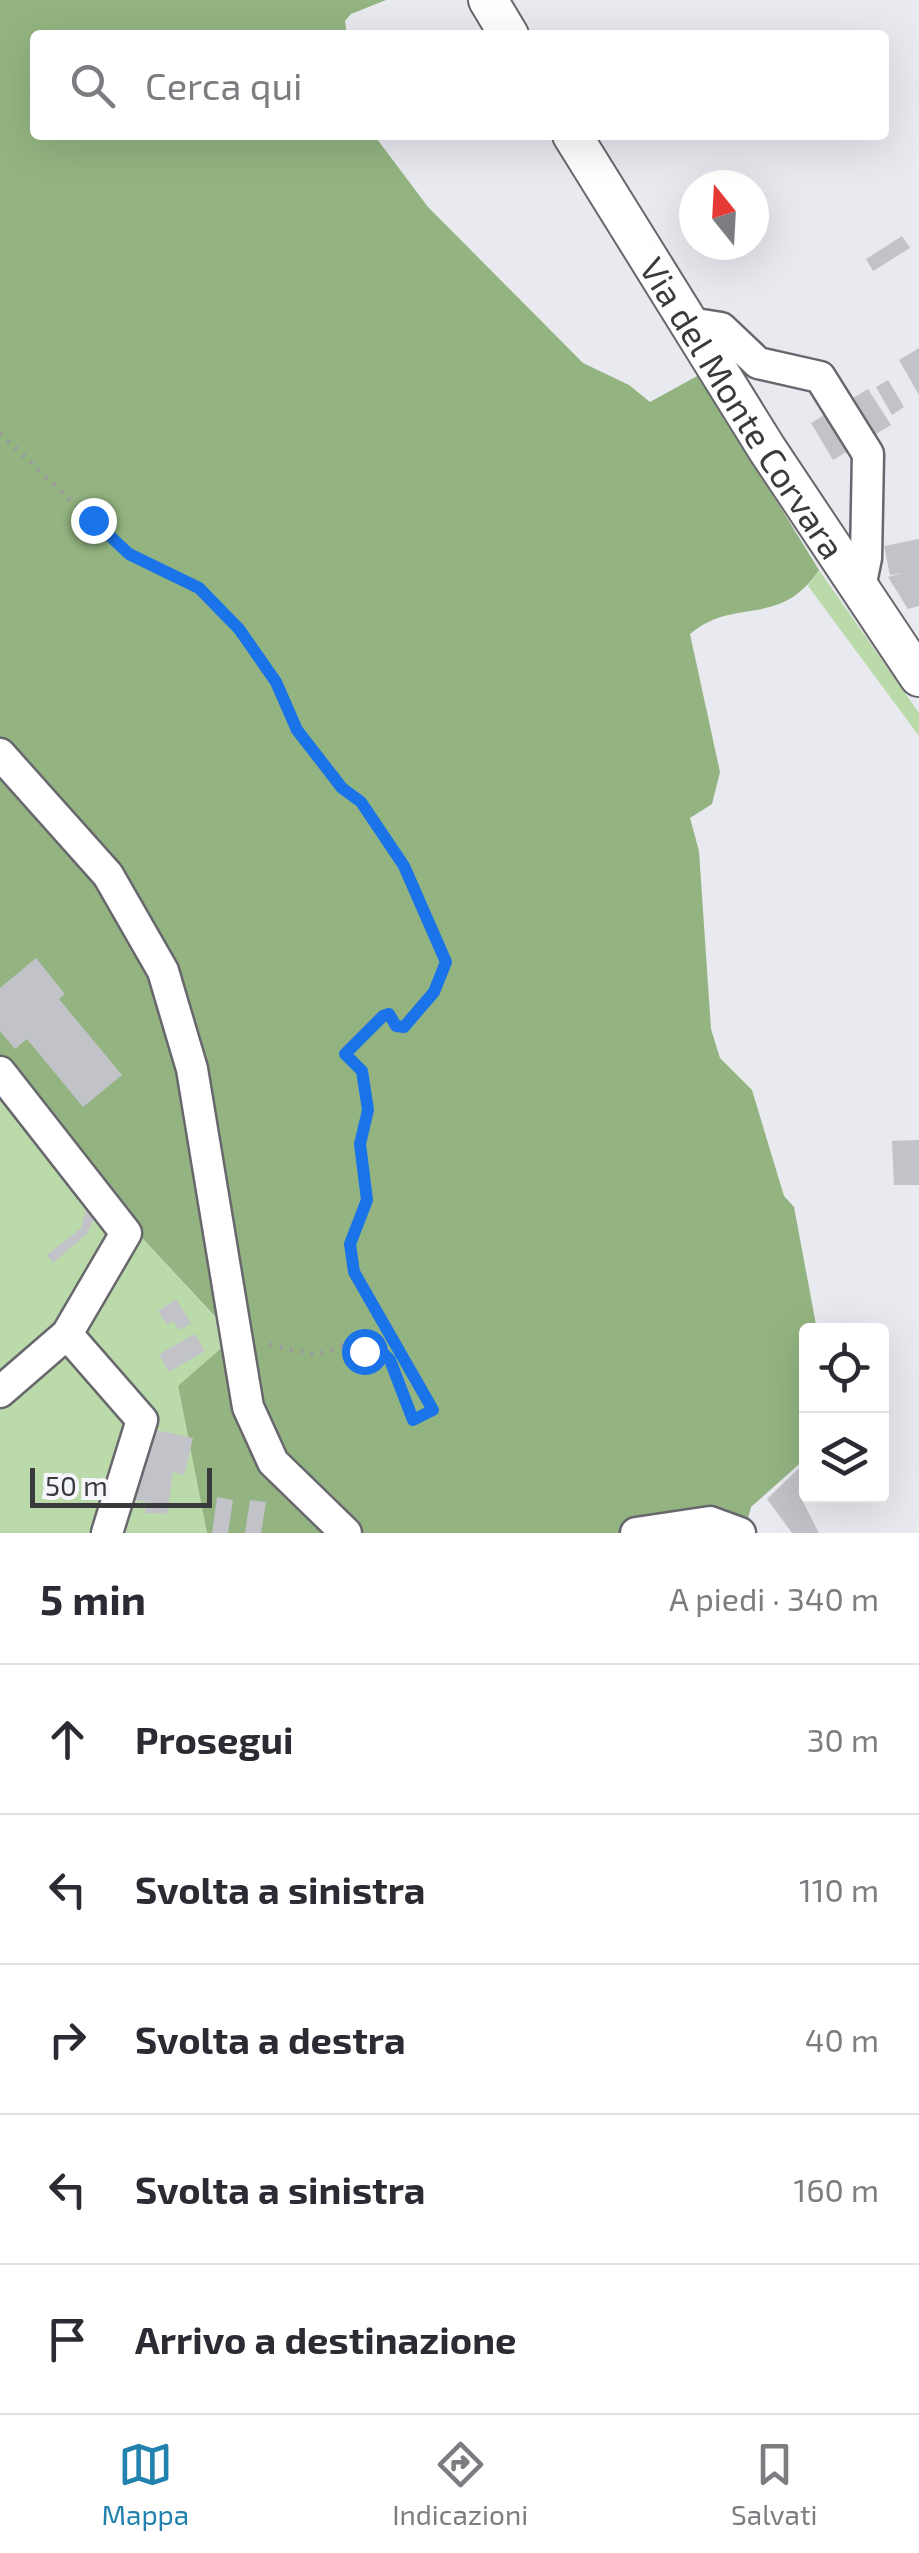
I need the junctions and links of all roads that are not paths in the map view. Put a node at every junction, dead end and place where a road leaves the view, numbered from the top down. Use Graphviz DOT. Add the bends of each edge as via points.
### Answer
graph roads {
  1 [pos="488,0"];
  2 [pos="507,30"];
  3 [pos="575,140"];
  4 [pos="689,323"];
  5 [pos="860,592"];
  6 [pos="919,677"];
  7 [pos="0,754"];
  8 [pos="0,1072"];
  9 [pos="67,1334"];
  10 [pos="0,1392"];
  11 [pos="107,1533"];
  12 [pos="346,1533"];
  13 [pos="636,1533"];
  14 [pos="740,1533"];
  1 -- 2 [label="main road"];
  3 -- 4 [label="main road, Via del Monte Corvara"];
  4 -- 5 [label="main road, Via del Monte Corvara"];
  4 -- 5 [label="street" via="721,328 758,363 820,378 868,454"];
  5 -- 6 [label="main road, Via del Monte Corvara"];
  7 -- 12 [label="street" via="108,875 163,971 192,1069 248,1407 273,1462"];
  8 -- 9 [label="street" via="126,1233"];
  9 -- 10 [label="street"];
  9 -- 11 [label="street" via="142,1420"];
  13 -- 14 [label="street" via="710,1522"];
}
